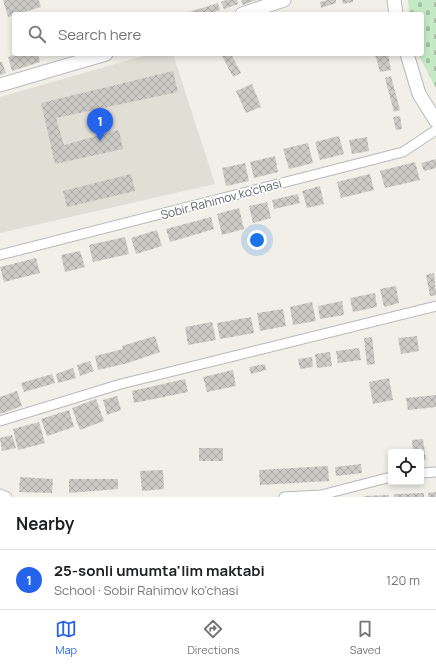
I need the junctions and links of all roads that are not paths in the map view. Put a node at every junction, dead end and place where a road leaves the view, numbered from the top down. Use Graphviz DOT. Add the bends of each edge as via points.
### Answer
graph roads {
  1 [pos="284,0"];
  2 [pos="394,0"];
  3 [pos="248,12"];
  4 [pos="396,12"];
  5 [pos="99,56"];
  6 [pos="408,56"];
  7 [pos="0,85"];
  8 [pos="436,121"];
  9 [pos="436,130"];
  10 [pos="0,255"];
  11 [pos="436,306"];
  12 [pos="0,421"];
  13 [pos="436,472"];
  14 [pos="424,473"];
  15 [pos="388,478"];
  16 [pos="0,494"];
  17 [pos="7,497"];
  18 [pos="284,497"];
  1 -- 3 [label="street"];
  2 -- 4 [label="street"];
  5 -- 7 [label="street"];
  6 -- 8 [label="street" via="419,94"];
  9 -- 10 [label="street, Sobir Rahimov ko'chasi" via="404,152"];
  11 -- 12 [label="street" via="121,384"];
  13 -- 14 [label="street"];
  15 -- 18 [label="street" via="321,495"];
  16 -- 17 [label="street"];
}
